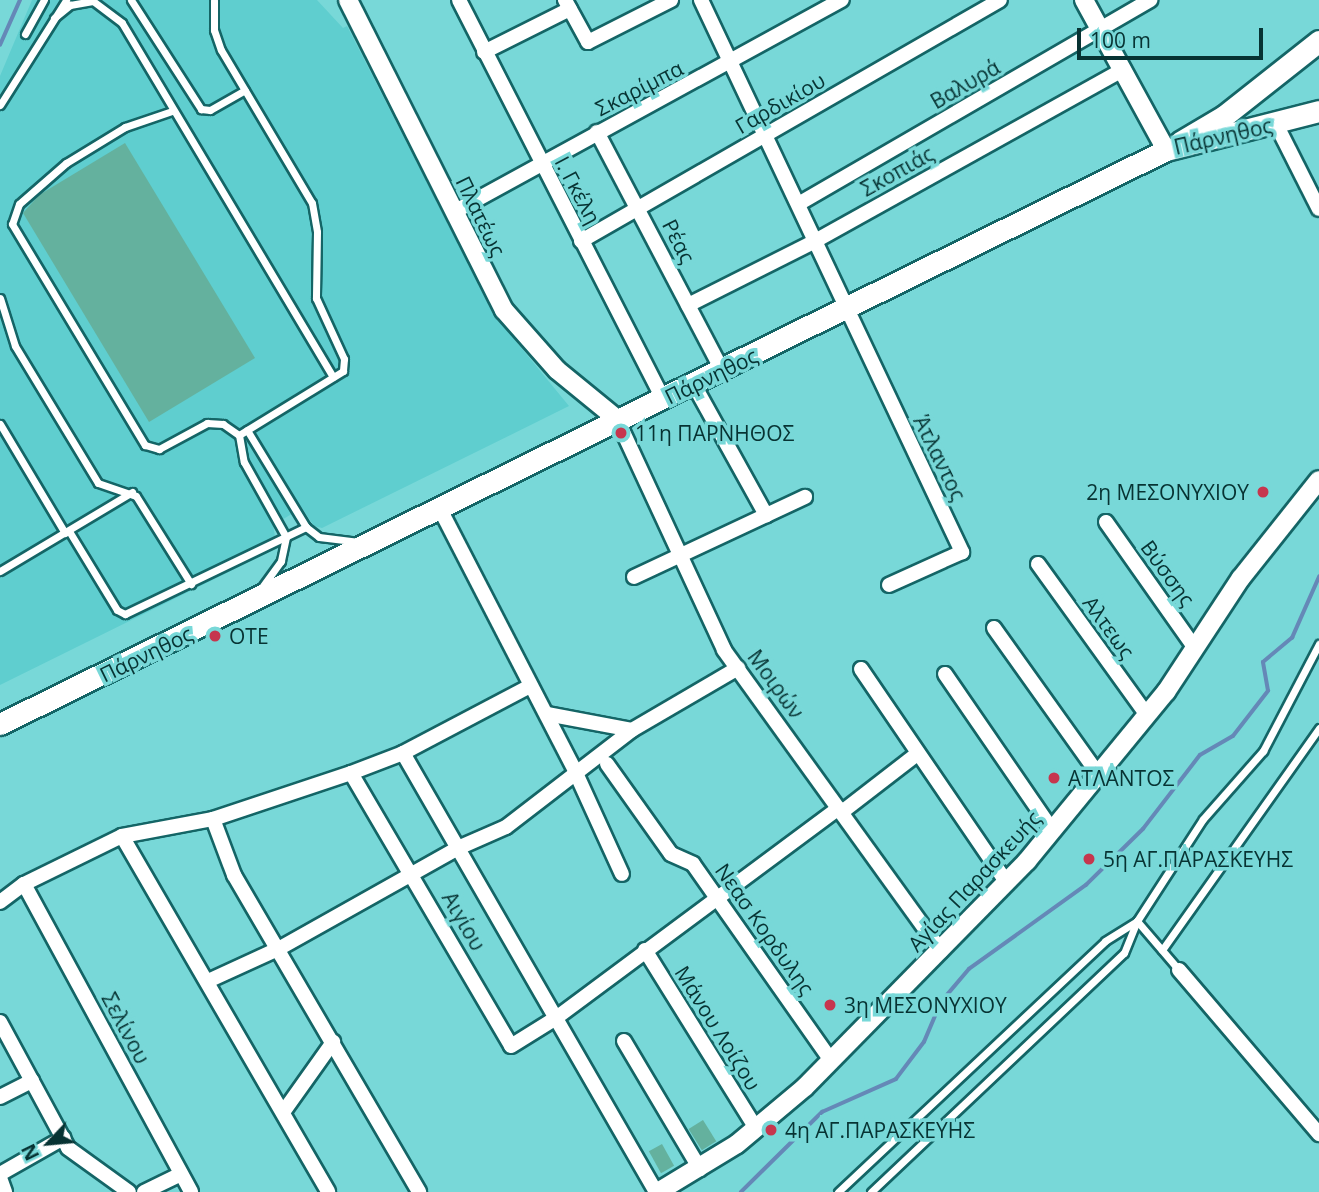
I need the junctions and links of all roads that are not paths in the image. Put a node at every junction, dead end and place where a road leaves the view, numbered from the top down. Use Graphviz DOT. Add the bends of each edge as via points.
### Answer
graph roads {
  1 [pos="44,0"];
  2 [pos="66,0"];
  3 [pos="131,0"];
  4 [pos="214,0"];
  5 [pos="348,0"];
  6 [pos="458,0"];
  7 [pos="671,0"];
  8 [pos="701,0"];
  9 [pos="842,0"];
  10 [pos="1000,0"];
  11 [pos="1084,0"];
  12 [pos="1150,0"];
  13 [pos="568,4"];
  14 [pos="54,18"];
  15 [pos="1101,30"];
  16 [pos="25,34"];
  17 [pos="1319,41"];
  18 [pos="484,52"];
  19 [pos="732,64"];
  20 [pos="1124,69"];
  21 [pos="245,90"];
  22 [pos="0,105"];
  23 [pos="172,111"];
  24 [pos="1319,111"];
  25 [pos="1276,124"];
  26 [pos="597,132"];
  27 [pos="767,134"];
  28 [pos="1166,150"];
  29 [pos="540,164"];
  30 [pos="800,204"];
  31 [pos="639,208"];
  32 [pos="1319,209"];
  33 [pos="454,212"];
  34 [pos="817,240"];
  35 [pos="581,241"];
  36 [pos="0,298"];
  37 [pos="688,305"];
  38 [pos="846,310"];
  39 [pos="722,370"];
  40 [pos="333,377"];
  41 [pos="694,385"];
  42 [pos="663,399"];
  43 [pos="617,419"];
  44 [pos="0,424"];
  45 [pos="247,430"];
  46 [pos="239,435"];
  47 [pos="3,436"];
  48 [pos="1319,480"];
  49 [pos="132,492"];
  50 [pos="805,496"];
  51 [pos="440,509"];
  52 [pos="766,515"];
  53 [pos="1106,523"];
  54 [pos="306,527"];
  55 [pos="67,532"];
  56 [pos="286,537"];
  57 [pos="368,543"];
  58 [pos="681,555"];
  59 [pos="1038,564"];
  60 [pos="0,571"];
  61 [pos="634,577"];
  62 [pos="191,584"];
  63 [pos="889,585"];
  64 [pos="250,602"];
  65 [pos="994,628"];
  66 [pos="1319,645"];
  67 [pos="1195,648"];
  68 [pos="738,668"];
  69 [pos="861,669"];
  70 [pos="945,674"];
  71 [pos="530,686"];
  72 [pos="547,714"];
  73 [pos="1147,715"];
  74 [pos="0,724"];
  75 [pos="1319,728"];
  76 [pos="632,730"];
  77 [pos="403,753"];
  78 [pos="917,754"];
  79 [pos="607,764"];
  80 [pos="575,771"];
  81 [pos="351,773"];
  82 [pos="1098,774"];
  83 [pos="840,810"];
  84 [pos="213,819"];
  85 [pos="1053,831"];
  86 [pos="122,836"];
  87 [pos="458,848"];
  88 [pos="412,873"];
  89 [pos="622,874"];
  90 [pos="1007,883"];
  91 [pos="24,884"];
  92 [pos="717,898"];
  93 [pos="0,902"];
  94 [pos="1137,921"];
  95 [pos="280,948"];
  96 [pos="645,950"];
  97 [pos="1162,950"];
  98 [pos="941,951"];
  99 [pos="1179,970"];
  100 [pos="208,981"];
  101 [pos="556,1018"];
  102 [pos="0,1022"];
  103 [pos="624,1041"];
  104 [pos="333,1042"];
  105 [pos="831,1060"];
  106 [pos="32,1081"];
  107 [pos="0,1097"];
  108 [pos="284,1111"];
  109 [pos="756,1128"];
  110 [pos="1319,1134"];
  111 [pos="63,1138"];
  112 [pos="700,1169"];
  113 [pos="181,1174"];
  114 [pos="0,1176"];
  115 [pos="5,1192"];
  116 [pos="129,1192"];
  117 [pos="144,1192"];
  118 [pos="191,1192"];
  119 [pos="327,1192"];
  120 [pos="419,1192"];
  121 [pos="657,1192"];
  122 [pos="838,1192"];
  123 [pos="870,1192"];
  1 -- 16 [label="lane"];
  2 -- 14 [label="lane"];
  3 -- 21 [label="lane" via="201,109 210,110"];
  4 -- 21 [label="lane" via="216,39"];
  5 -- 33 [label="street, Πλατέως"];
  6 -- 18 [label="street, Ι. Γκέλη"];
  7 -- 13 [label="street" via="589,42"];
  8 -- 19 [label="street"];
  9 -- 19 [label="street, Σκαρίμπα"];
  10 -- 27 [label="street, Γαρδικίου"];
  11 -- 15 [label="street"];
  12 -- 15 [label="street, Βαλυρά"];
  13 -- 18 [label="street"];
  14 -- 22 [label="lane"];
  14 -- 23 [label="lane" via="81,1 104,5 122,23"];
  15 -- 20 [label="street"];
  15 -- 30 [label="street, Βαλυρά"];
  17 -- 28 [label="main road" via="1224,116"];
  18 -- 29 [label="street, Ι. Γκέλη"];
  19 -- 26 [label="street, Σκαρίμπα"];
  19 -- 27 [label="street"];
  20 -- 28 [label="street"];
  20 -- 34 [label="street, Σκοπιάς"];
  21 -- 40 [label="lane" via="315,212 316,298 343,352 343,371"];
  23 -- 40 [label="lane"];
  23 -- 46 [label="lane" via="125,127 66,163 19,204 12,224 145,445 159,449 207,424 223,424"];
  24 -- 25 [label="main road, Πάρνηθος"];
  25 -- 28 [label="main road, Πάρνηθος"];
  25 -- 32 [label="street"];
  26 -- 29 [label="street, Σκαρίμπα"];
  26 -- 31 [label="street, Ρέας"];
  27 -- 30 [label="street"];
  27 -- 31 [label="street, Γαρδικίου"];
  28 -- 38 [label="main road, Πάρνηθος"];
  29 -- 33 [label="street, Σκαρίμπα"];
  29 -- 35 [label="street, Ι. Γκέλη"];
  30 -- 34 [label="street"];
  31 -- 35 [label="street, Γαρδικίου"];
  31 -- 37 [label="street, Ρέας"];
  33 -- 43 [label="street, Πλατέως" via="512,320 587,399"];
  34 -- 37 [label="street, Σκοπιάς"];
  34 -- 38 [label="street"];
  35 -- 42 [label="street, Ι. Γκέλη"];
  36 -- 49 [label="lane" via="15,346 97,483"];
  37 -- 39 [label="street, Ρέας"];
  38 -- 39 [label="main road, Πάρνηθος"];
  38 -- 63 [label="street, Άτλαντος" via="961,552"];
  39 -- 41 [label="main road, Πάρνηθος"];
  40 -- 45 [label="lane"];
  41 -- 42 [label="main road, Πάρνηθος"];
  41 -- 52 [label="street"];
  42 -- 43 [label="main road, Πάρνηθος"];
  43 -- 51 [label="main road, Πάρνηθος"];
  43 -- 58 [label="street, Μοιρών"];
  44 -- 47 [label="lane"];
  45 -- 46 [label="lane"];
  45 -- 54 [label="lane"];
  46 -- 56 [label="lane" via="244,462"];
  47 -- 55 [label="lane"];
  48 -- 67 [label="street, Αγίας Παρασκευής" via="1268,542"];
  49 -- 55 [label="lane"];
  49 -- 62 [label="lane"];
  50 -- 52 [label="street"];
  51 -- 57 [label="main road, Πάρνηθος"];
  51 -- 71 [label="street"];
  52 -- 58 [label="street"];
  53 -- 67 [label="street, Βύσσης"];
  54 -- 56 [label="lane"];
  54 -- 57 [label="lane" via="319,537"];
  55 -- 60 [label="lane"];
  55 -- 62 [label="lane" via="120,613 130,614"];
  56 -- 62 [label="lane"];
  56 -- 64 [label="lane" via="281,561"];
  57 -- 64 [label="main road, Πάρνηθος"];
  58 -- 61 [label="street"];
  58 -- 68 [label="street, Μοιρών" via="724,650"];
  59 -- 73 [label="street, Αλτεως"];
  64 -- 74 [label="main road, Πάρνηθος"];
  65 -- 82 [label="street"];
  66 -- 94 [label="lane" via="1263,751 1203,819"];
  67 -- 73 [label="street, Αγίας Παρασκευής"];
  68 -- 76 [label="street"];
  68 -- 83 [label="street, Μοιρών"];
  69 -- 78 [label="street"];
  70 -- 85 [label="street"];
  71 -- 72 [label="street"];
  71 -- 77 [label="street"];
  72 -- 76 [label="street"];
  72 -- 80 [label="street"];
  73 -- 82 [label="street, Αγίας Παρασκευής"];
  75 -- 97 [label="lane"];
  76 -- 80 [label="street"];
  77 -- 81 [label="street"];
  77 -- 87 [label="street, Αιγίου"];
  78 -- 83 [label="street"];
  78 -- 90 [label="street"];
  79 -- 92 [label="street, Νεασ Κορδυλης" via="671,854 693,864"];
  80 -- 87 [label="street" via="506,827"];
  80 -- 89 [label="street"];
  81 -- 84 [label="street"];
  81 -- 88 [label="street, Αιγίου"];
  82 -- 85 [label="street, Αγίας Παρασκευής"];
  83 -- 92 [label="street"];
  83 -- 98 [label="street, Μοιρών"];
  84 -- 86 [label="street"];
  84 -- 95 [label="street" via="234,874"];
  85 -- 90 [label="street, Αγίας Παρασκευής"];
  86 -- 91 [label="street"];
  86 -- 100 [label="street"];
  87 -- 88 [label="street"];
  87 -- 101 [label="street, Αιγίου"];
  88 -- 95 [label="street"];
  88 -- 101 [label="street, Αιγίου" via="511,1046"];
  90 -- 98 [label="street, Αγίας Παρασκευής"];
  91 -- 93 [label="street"];
  91 -- 113 [label="street, Σελίνου"];
  92 -- 96 [label="street"];
  92 -- 105 [label="street, Νεασ Κορδυλης"];
  94 -- 97 [label="lane"];
  94 -- 122 [label="lane" via="1105,941"];
  94 -- 123 [label="lane" via="1124,953"];
  95 -- 100 [label="street"];
  95 -- 104 [label="street"];
  96 -- 101 [label="street"];
  96 -- 109 [label="street, Μάνου Λοίζου"];
  97 -- 99 [label="lane"];
  98 -- 105 [label="street, Αγίας Παρασκευής"];
  99 -- 110 [label="street"];
  100 -- 108 [label="street"];
  101 -- 121 [label="street, Αιγίου"];
  102 -- 106 [label="street"];
  103 -- 112 [label="street"];
  104 -- 108 [label="street"];
  104 -- 120 [label="street"];
  105 -- 109 [label="street, Αγίας Παρασκευής"];
  106 -- 107 [label="street"];
  106 -- 111 [label="street"];
  108 -- 119 [label="street"];
  109 -- 112 [label="street, Αγίας Παρασκευής"];
  111 -- 114 [label="street"];
  111 -- 116 [label="street" via="68,1148"];
  112 -- 121 [label="street, Αγίας Παρασκευής"];
  113 -- 117 [label="street"];
  113 -- 118 [label="street, Σελίνου"];
  114 -- 115 [label="street"];
}
